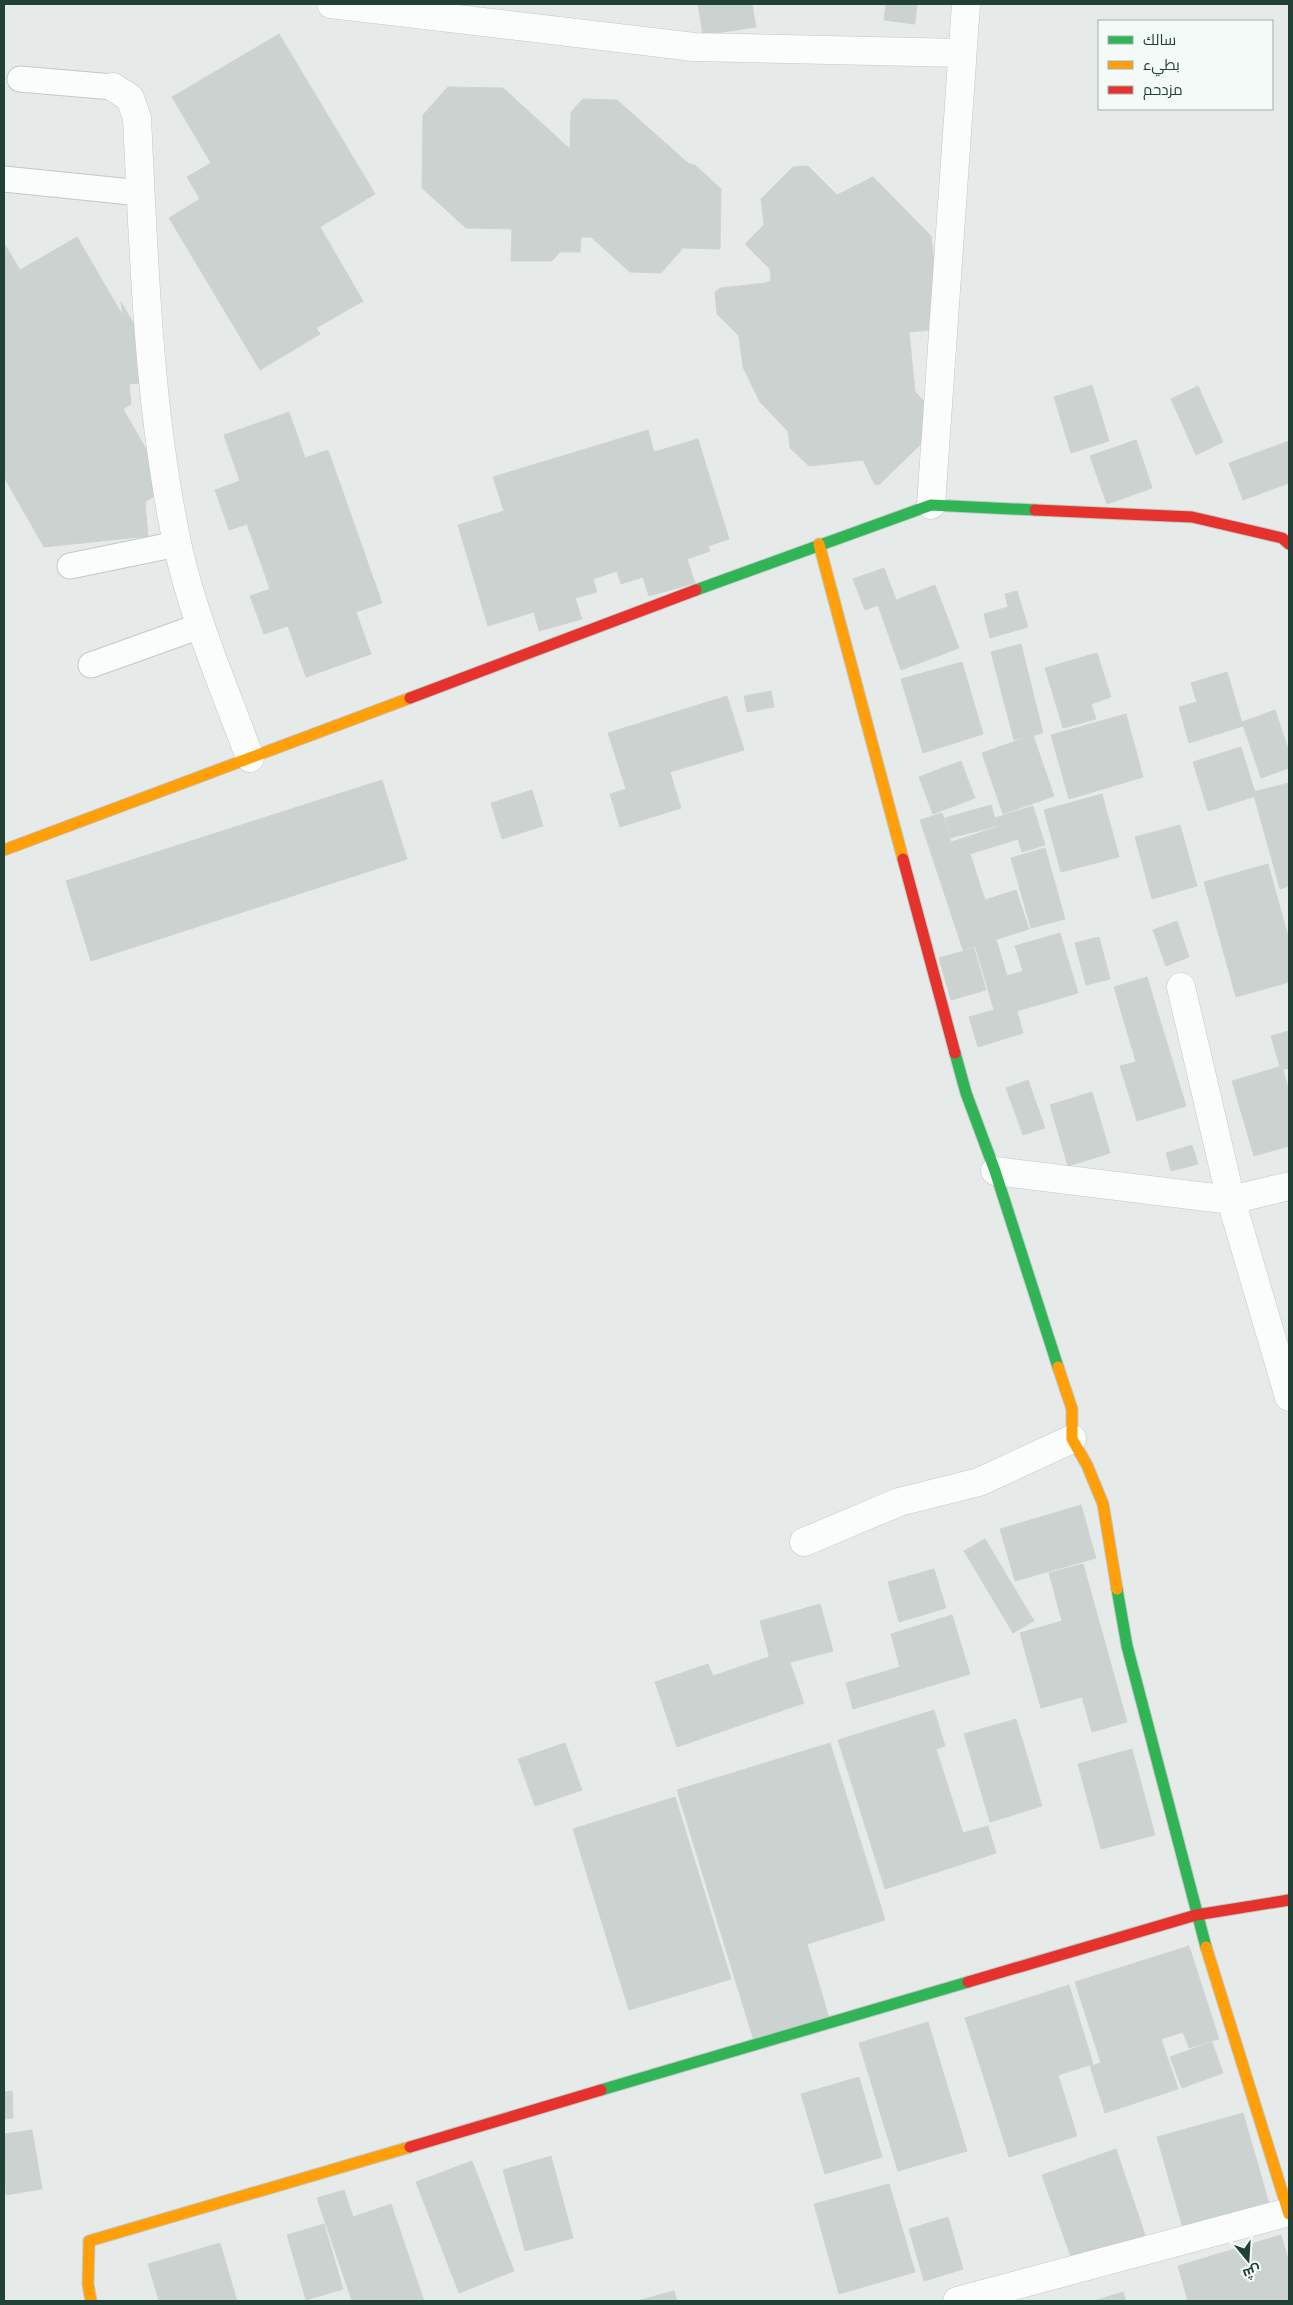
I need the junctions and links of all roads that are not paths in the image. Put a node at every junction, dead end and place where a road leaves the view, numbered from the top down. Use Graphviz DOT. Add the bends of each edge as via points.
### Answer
graph roads {
  1 [pos="330,4"];
  2 [pos="966,4"];
  3 [pos="962,53"];
  4 [pos="20,79"];
  5 [pos="113,88"];
  6 [pos="4,179"];
  7 [pos="141,193"];
  8 [pos="931,505"];
  9 [pos="177,544"];
  10 [pos="818,544"];
  11 [pos="1289,544"];
  12 [pos="70,566"];
  13 [pos="200,626"];
  14 [pos="91,665"];
  15 [pos="250,758"];
  16 [pos="4,850"];
  17 [pos="1181,987"];
  18 [pos="995,1171"];
  19 [pos="1289,1186"];
  20 [pos="1231,1200"];
  21 [pos="1289,1397"];
  22 [pos="1072,1439"];
  23 [pos="804,1542"];
  24 [pos="1289,1900"];
  25 [pos="1196,1915"];
  26 [pos="1289,2213"];
  27 [pos="92,2301"];
  28 [pos="957,2301"];
  1 -- 3 [label="street" via="694,47"];
  2 -- 3 [label="street"];
  3 -- 8 [label="street"];
  4 -- 5 [label="lane"];
  5 -- 7 [label="street" via="130,98 137,118"];
  6 -- 7 [label="lane"];
  7 -- 9 [label="street" via="160,442"];
  8 -- 10 [label="street"];
  8 -- 11 [label="street" via="1192,517 1282,538"];
  9 -- 12 [label="lane"];
  9 -- 13 [label="street"];
  10 -- 15 [label="street"];
  10 -- 18 [label="street" via="966,1093"];
  13 -- 14 [label="lane"];
  13 -- 15 [label="street"];
  15 -- 16 [label="street"];
  17 -- 20 [label="street"];
  18 -- 20 [label="street"];
  18 -- 22 [label="street" via="1072,1408"];
  19 -- 20 [label="street"];
  20 -- 21 [label="street"];
  22 -- 23 [label="street" via="978,1482 899,1502"];
  22 -- 25 [label="street" via="1103,1504 1127,1646"];
  24 -- 25 [label="street"];
  25 -- 26 [label="street"];
  25 -- 27 [label="street" via="89,2241 88,2284"];
  26 -- 28 [label="street"];
}
